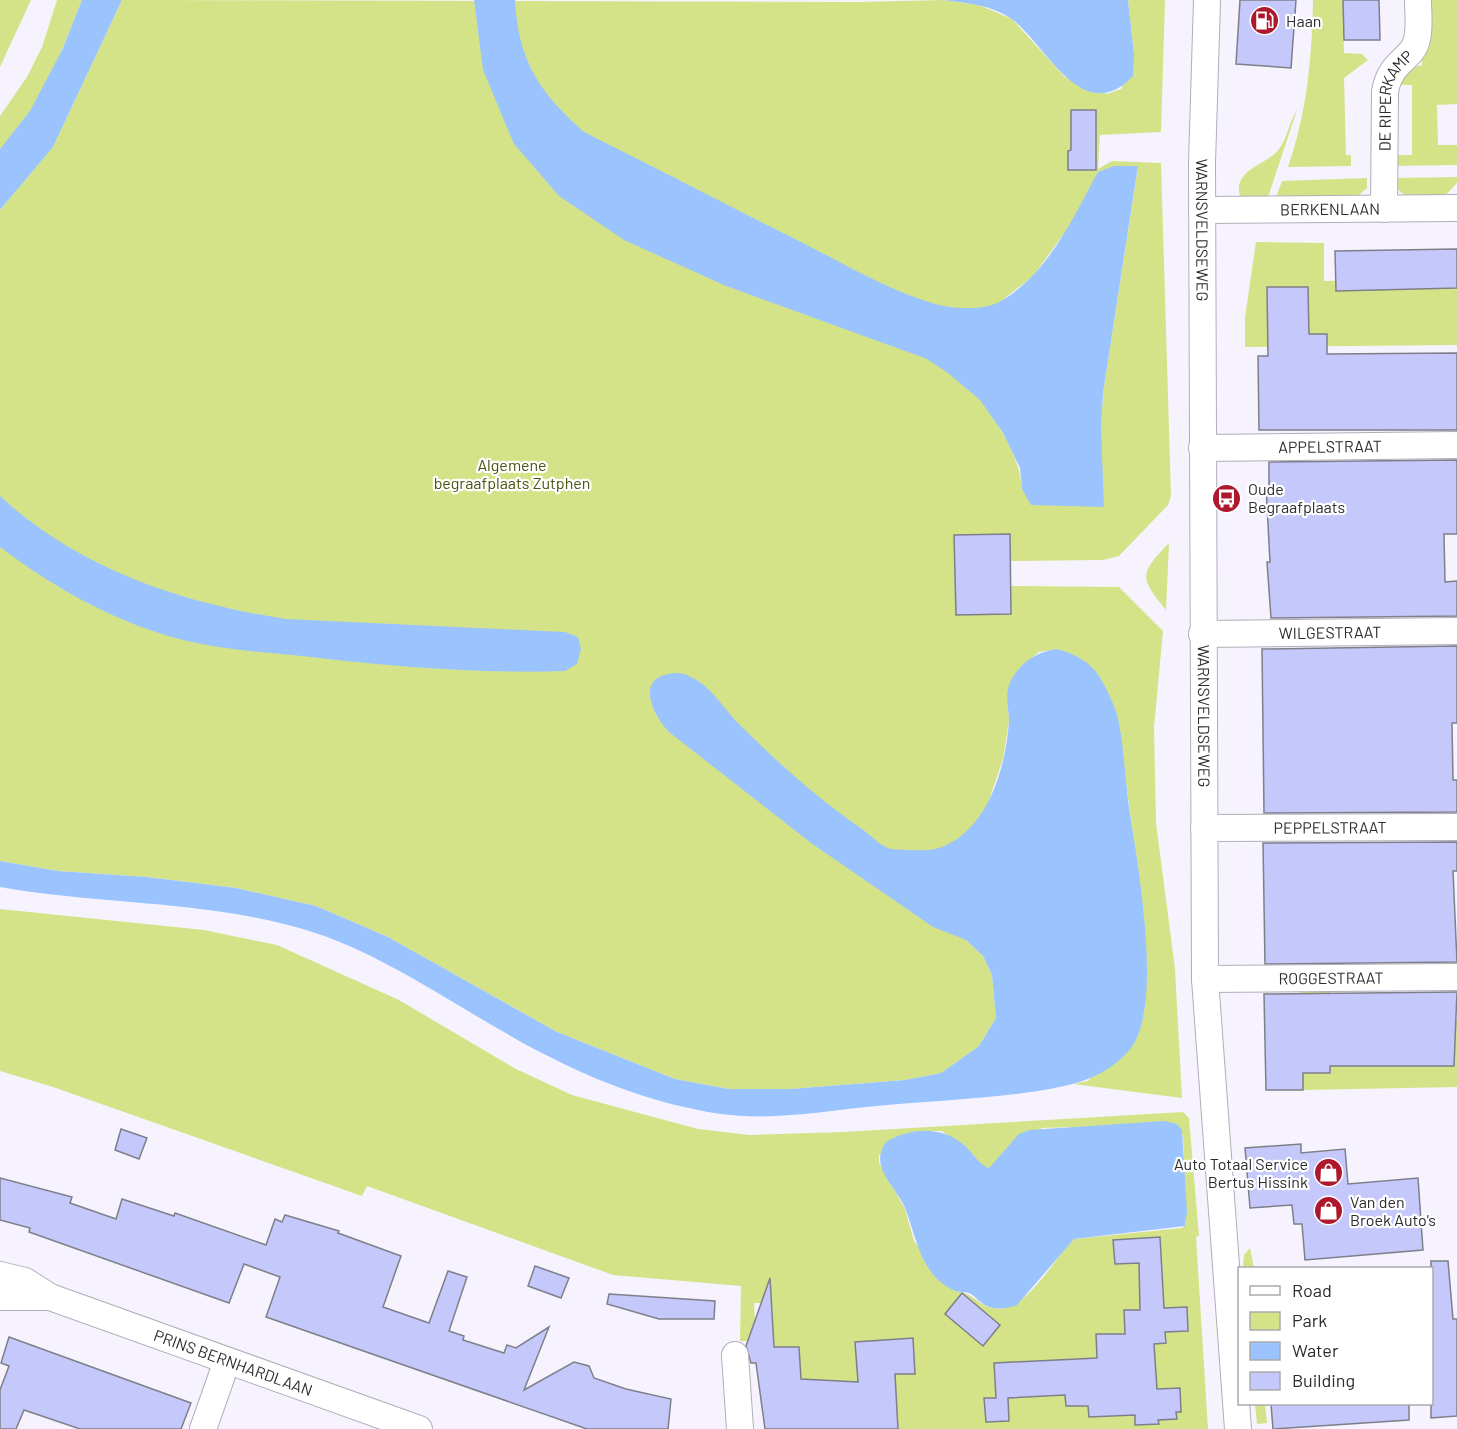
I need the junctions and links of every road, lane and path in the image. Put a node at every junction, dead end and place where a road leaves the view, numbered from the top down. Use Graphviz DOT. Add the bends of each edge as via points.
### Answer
graph roads {
  1 [pos="1207,0"];
  2 [pos="1418,0"];
  3 [pos="1457,208"];
  4 [pos="1384,209"];
  5 [pos="1202,210"];
  6 [pos="1457,445"];
  7 [pos="1202,448"];
  8 [pos="1457,631"];
  9 [pos="1202,634"];
  10 [pos="1457,826"];
  11 [pos="1204,828"];
  12 [pos="1457,977"];
  13 [pos="1205,979"];
  14 [pos="0,1275"];
  15 [pos="0,1297"];
  16 [pos="50,1297"];
  17 [pos="735,1355"];
  18 [pos="227,1361"];
  19 [pos="203,1429"];
  20 [pos="419,1429"];
  21 [pos="740,1429"];
  22 [pos="1238,1429"];
  1 -- 5 [label="street, WARNSVELDSEWEG"];
  2 -- 4 [label="street, DE RIPERKAMP" via="1417,40 1412,51 1387,77"];
  3 -- 4 [label="street, BERKENLAAN"];
  4 -- 5 [label="street, BERKENLAAN"];
  5 -- 7 [label="street, WARNSVELDSEWEG"];
  6 -- 7 [label="street, APPELSTRAAT"];
  7 -- 9 [label="street, WARNSVELDSEWEG"];
  8 -- 9 [label="street, WILGESTRAAT"];
  9 -- 11 [label="street, WARNSVELDSEWEG"];
  10 -- 11 [label="street, PEPPELSTRAAT"];
  11 -- 13 [label="street, WARNSVELDSEWEG"];
  12 -- 13 [label="street, ROGGESTRAAT"];
  13 -- 22 [label="street, WARNSVELDSEWEG"];
  14 -- 16 [label="street, PRINS BERNHARDLAAN" via="25,1281"];
  15 -- 16 [label="street, PRINS BERNHARDLAAN"];
  16 -- 18 [label="street, PRINS BERNHARDLAAN"];
  17 -- 21 [label="street"];
  18 -- 19 [label="street"];
  18 -- 20 [label="street, PRINS BERNHARDLAAN"];
}
